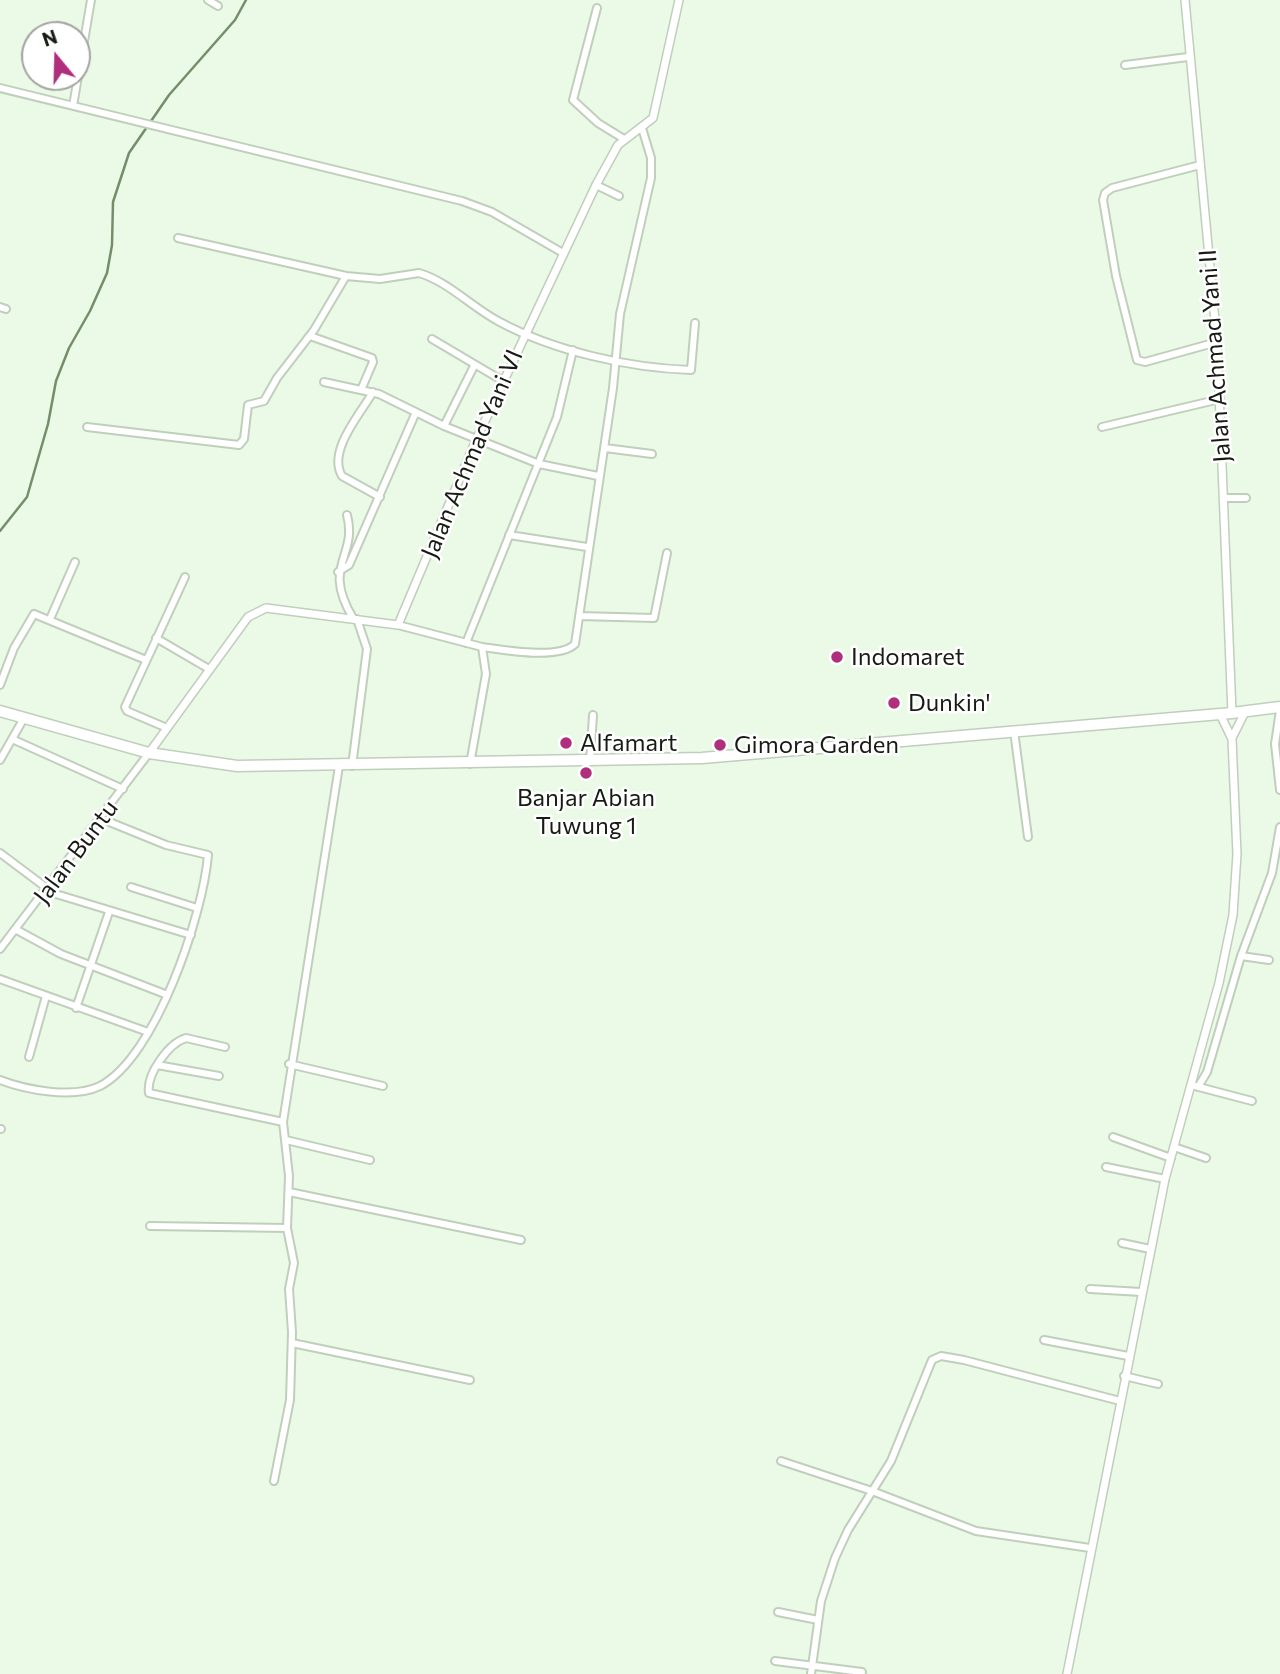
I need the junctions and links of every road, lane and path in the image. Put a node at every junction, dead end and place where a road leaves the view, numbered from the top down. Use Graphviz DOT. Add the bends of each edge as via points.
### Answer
graph roads {
  1 [pos="91,0"];
  2 [pos="208,0"];
  3 [pos="679,0"];
  4 [pos="1185,0"];
  5 [pos="218,6"];
  6 [pos="597,8"];
  7 [pos="1188,57"];
  8 [pos="1125,65"];
  9 [pos="0,88"];
  10 [pos="72,106"];
  11 [pos="642,128"];
  12 [pos="624,139"];
  13 [pos="1200,165"];
  14 [pos="596,185"];
  15 [pos="619,196"];
  16 [pos="178,238"];
  17 [pos="563,253"];
  18 [pos="346,276"];
  19 [pos="695,323"];
  20 [pos="524,332"];
  21 [pos="310,336"];
  22 [pos="432,340"];
  23 [pos="1217,342"];
  24 [pos="573,350"];
  25 [pos="616,359"];
  26 [pos="474,366"];
  27 [pos="503,381"];
  28 [pos="324,382"];
  29 [pos="360,390"];
  30 [pos="373,392"];
  31 [pos="1220,399"];
  32 [pos="416,412"];
  33 [pos="443,426"];
  34 [pos="87,427"];
  35 [pos="1102,427"];
  36 [pos="476,440"];
  37 [pos="605,448"];
  38 [pos="652,454"];
  39 [pos="539,464"];
  40 [pos="598,476"];
  41 [pos="380,497"];
  42 [pos="1224,498"];
  43 [pos="1246,498"];
  44 [pos="347,515"];
  45 [pos="509,535"];
  46 [pos="587,547"];
  47 [pos="667,553"];
  48 [pos="75,562"];
  49 [pos="341,571"];
  50 [pos="185,577"];
  51 [pos="579,616"];
  52 [pos="50,619"];
  53 [pos="359,619"];
  54 [pos="398,625"];
  55 [pos="156,638"];
  56 [pos="466,643"];
  57 [pos="482,647"];
  58 [pos="146,660"];
  59 [pos="209,669"];
  60 [pos="0,685"];
  61 [pos="1280,708"];
  62 [pos="0,711"];
  63 [pos="1245,712"];
  64 [pos="1232,713"];
  65 [pos="1220,714"];
  66 [pos="593,715"];
  67 [pos="24,718"];
  68 [pos="167,728"];
  69 [pos="1014,731"];
  70 [pos="12,739"];
  71 [pos="1232,739"];
  72 [pos="149,753"];
  73 [pos="0,760"];
  74 [pos="590,761"];
  75 [pos="470,764"];
  76 [pos="339,766"];
  77 [pos="352,766"];
  78 [pos="124,789"];
  79 [pos="1280,790"];
  80 [pos="102,819"];
  81 [pos="1280,827"];
  82 [pos="1028,837"];
  83 [pos="0,853"];
  84 [pos="1278,853"];
  85 [pos="131,887"];
  86 [pos="47,890"];
  87 [pos="197,908"];
  88 [pos="109,912"];
  89 [pos="15,929"];
  90 [pos="191,935"];
  91 [pos="0,949"];
  92 [pos="1241,956"];
  93 [pos="1269,960"];
  94 [pos="89,965"];
  95 [pos="0,979"];
  96 [pos="1217,992"];
  97 [pos="165,995"];
  98 [pos="46,996"];
  99 [pos="1230,996"];
  100 [pos="76,1008"];
  101 [pos="148,1032"];
  102 [pos="225,1047"];
  103 [pos="29,1057"];
  104 [pos="289,1064"];
  105 [pos="157,1065"];
  106 [pos="219,1076"];
  107 [pos="0,1080"];
  108 [pos="383,1086"];
  109 [pos="1194,1086"];
  110 [pos="1252,1101"];
  111 [pos="283,1122"];
  112 [pos="1113,1138"];
  113 [pos="286,1140"];
  114 [pos="1174,1147"];
  115 [pos="1171,1158"];
  116 [pos="1206,1158"];
  117 [pos="370,1160"];
  118 [pos="1106,1167"];
  119 [pos="1165,1179"];
  120 [pos="289,1192"];
  121 [pos="150,1226"];
  122 [pos="287,1228"];
  123 [pos="521,1240"];
  124 [pos="1122,1243"];
  125 [pos="1150,1249"];
  126 [pos="1090,1289"];
  127 [pos="1141,1292"];
  128 [pos="1044,1340"];
  129 [pos="292,1343"];
  130 [pos="1128,1356"];
  131 [pos="1124,1377"];
  132 [pos="470,1380"];
  133 [pos="1158,1384"];
  134 [pos="1120,1401"];
  135 [pos="781,1461"];
  136 [pos="274,1481"];
  137 [pos="872,1491"];
  138 [pos="1090,1548"];
  139 [pos="778,1612"];
  140 [pos="818,1620"];
  141 [pos="775,1661"];
  142 [pos="811,1670"];
  143 [pos="862,1672"];
  144 [pos="1067,1674"];
  1 -- 10 [label="street"];
  2 -- 5 [label="street"];
  3 -- 11 [label="street, Jalan Achmad Yani VI" via="659,99 653,118"];
  4 -- 7 [label="street, Jalan Achmad Yani II"];
  6 -- 12 [label="street" via="573,100"];
  7 -- 8 [label="street"];
  7 -- 13 [label="street, Jalan Achmad Yani II"];
  9 -- 10 [label="street"];
  10 -- 17 [label="street" via="462,201 492,212"];
  11 -- 12 [label="street, Jalan Achmad Yani VI"];
  11 -- 25 [label="street" via="651,177 620,314"];
  12 -- 14 [label="street, Jalan Achmad Yani VI"];
  13 -- 23 [label="street, Jalan Achmad Yani II"];
  13 -- 23 [label="street" via="1112,188 1103,200 1138,362"];
  14 -- 15 [label="street"];
  14 -- 17 [label="street, Jalan Achmad Yani VI"];
  16 -- 18 [label="street"];
  17 -- 20 [label="street, Jalan Achmad Yani VI"];
  18 -- 20 [label="street" via="380,279 424,274"];
  18 -- 21 [label="street"];
  19 -- 25 [label="street" via="691,370"];
  20 -- 24 [label="street"];
  20 -- 27 [label="street, Jalan Achmad Yani VI"];
  21 -- 29 [label="street" via="372,358"];
  21 -- 34 [label="street" via="264,401 248,405 240,445"];
  22 -- 26 [label="street"];
  23 -- 31 [label="street, Jalan Achmad Yani II"];
  24 -- 25 [label="street"];
  24 -- 39 [label="street"];
  25 -- 37 [label="street"];
  26 -- 27 [label="street"];
  26 -- 33 [label="street"];
  27 -- 36 [label="street, Jalan Achmad Yani VI"];
  28 -- 29 [label="street"];
  29 -- 30 [label="street"];
  30 -- 32 [label="street"];
  30 -- 41 [label="street" via="345,439 338,464 342,476"];
  31 -- 35 [label="street"];
  31 -- 42 [label="street, Jalan Achmad Yani II"];
  32 -- 33 [label="street"];
  32 -- 41 [label="street"];
  33 -- 36 [label="street"];
  36 -- 39 [label="street"];
  36 -- 54 [label="street, Jalan Achmad Yani VI"];
  37 -- 38 [label="street"];
  37 -- 40 [label="street"];
  39 -- 40 [label="street"];
  39 -- 45 [label="street"];
  40 -- 46 [label="street"];
  41 -- 49 [label="street"];
  42 -- 43 [label="street"];
  42 -- 64 [label="street, Jalan Achmad Yani II"];
  44 -- 49 [label="street" via="349,534"];
  45 -- 46 [label="street"];
  45 -- 56 [label="street"];
  46 -- 51 [label="street"];
  47 -- 51 [label="street" via="654,618"];
  48 -- 52 [label="street"];
  49 -- 53 [label="street" via="343,602"];
  50 -- 55 [label="street"];
  51 -- 57 [label="street" via="575,645 563,651"];
  52 -- 58 [label="street"];
  52 -- 60 [label="street" via="30,616"];
  53 -- 54 [label="street"];
  53 -- 59 [label="street" via="256,610"];
  53 -- 77 [label="street" via="367,649"];
  54 -- 56 [label="street"];
  55 -- 58 [label="street"];
  55 -- 59 [label="street"];
  56 -- 57 [label="street"];
  57 -- 75 [label="street" via="486,674"];
  58 -- 68 [label="street" via="125,709"];
  59 -- 68 [label="street"];
  61 -- 63 [label="highway"];
  61 -- 79 [label="street" via="1275,744"];
  62 -- 67 [label="highway"];
  63 -- 64 [label="highway"];
  63 -- 71 [label="street"];
  64 -- 65 [label="highway"];
  65 -- 69 [label="highway"];
  65 -- 71 [label="street"];
  66 -- 74 [label="street"];
  67 -- 70 [label="street"];
  67 -- 72 [label="highway"];
  68 -- 72 [label="street"];
  69 -- 74 [label="highway" via="702,758"];
  69 -- 82 [label="street"];
  70 -- 73 [label="street"];
  70 -- 78 [label="street"];
  71 -- 96 [label="street" via="1235,884"];
  72 -- 76 [label="highway" via="219,766"];
  72 -- 78 [label="street, Jalan Buntu"];
  74 -- 75 [label="highway"];
  75 -- 77 [label="highway"];
  76 -- 77 [label="highway"];
  76 -- 104 [label="street"];
  78 -- 80 [label="street, Jalan Buntu"];
  80 -- 86 [label="street, Jalan Buntu"];
  80 -- 87 [label="street" via="166,845 207,853"];
  81 -- 84 [label="street"];
  83 -- 86 [label="street"];
  84 -- 92 [label="street"];
  85 -- 87 [label="street"];
  86 -- 88 [label="street"];
  86 -- 89 [label="street, Jalan Buntu"];
  87 -- 90 [label="street"];
  88 -- 90 [label="street"];
  88 -- 94 [label="street"];
  89 -- 91 [label="street, Jalan Buntu"];
  89 -- 94 [label="street"];
  90 -- 97 [label="street" via="183,964"];
  92 -- 93 [label="street"];
  92 -- 99 [label="street"];
  94 -- 97 [label="street"];
  94 -- 100 [label="street"];
  95 -- 98 [label="street"];
  96 -- 99 [label="street"];
  96 -- 109 [label="street"];
  97 -- 101 [label="street"];
  98 -- 100 [label="street"];
  98 -- 103 [label="street"];
  99 -- 109 [label="street" via="1216,1044"];
  100 -- 101 [label="street"];
  101 -- 107 [label="street" via="135,1054 92,1089 39,1089"];
  102 -- 105 [label="street" via="183,1038"];
  104 -- 108 [label="street"];
  104 -- 111 [label="street"];
  105 -- 106 [label="street"];
  105 -- 111 [label="street" via="148,1088 151,1094"];
  109 -- 110 [label="street"];
  109 -- 114 [label="street"];
  111 -- 113 [label="street"];
  112 -- 115 [label="street"];
  113 -- 117 [label="street"];
  113 -- 120 [label="street"];
  114 -- 115 [label="street"];
  114 -- 116 [label="street"];
  115 -- 119 [label="street"];
  118 -- 119 [label="street"];
  119 -- 125 [label="street"];
  120 -- 122 [label="street"];
  120 -- 123 [label="street"];
  121 -- 122 [label="street"];
  122 -- 129 [label="street" via="294,1263 289,1289"];
  124 -- 125 [label="street"];
  125 -- 127 [label="street"];
  126 -- 127 [label="street"];
  127 -- 130 [label="street"];
  128 -- 130 [label="street"];
  129 -- 132 [label="street"];
  129 -- 136 [label="street" via="290,1400"];
  130 -- 131 [label="street"];
  131 -- 133 [label="street"];
  131 -- 134 [label="street"];
  134 -- 137 [label="street" via="964,1360 936,1358 929,1364 891,1461"];
  134 -- 138 [label="street"];
  135 -- 137 [label="street"];
  137 -- 138 [label="street" via="976,1531"];
  137 -- 140 [label="street" via="835,1558"];
  138 -- 144 [label="street"];
  139 -- 140 [label="street"];
  140 -- 142 [label="street"];
  141 -- 142 [label="street"];
  142 -- 143 [label="street"];
}
